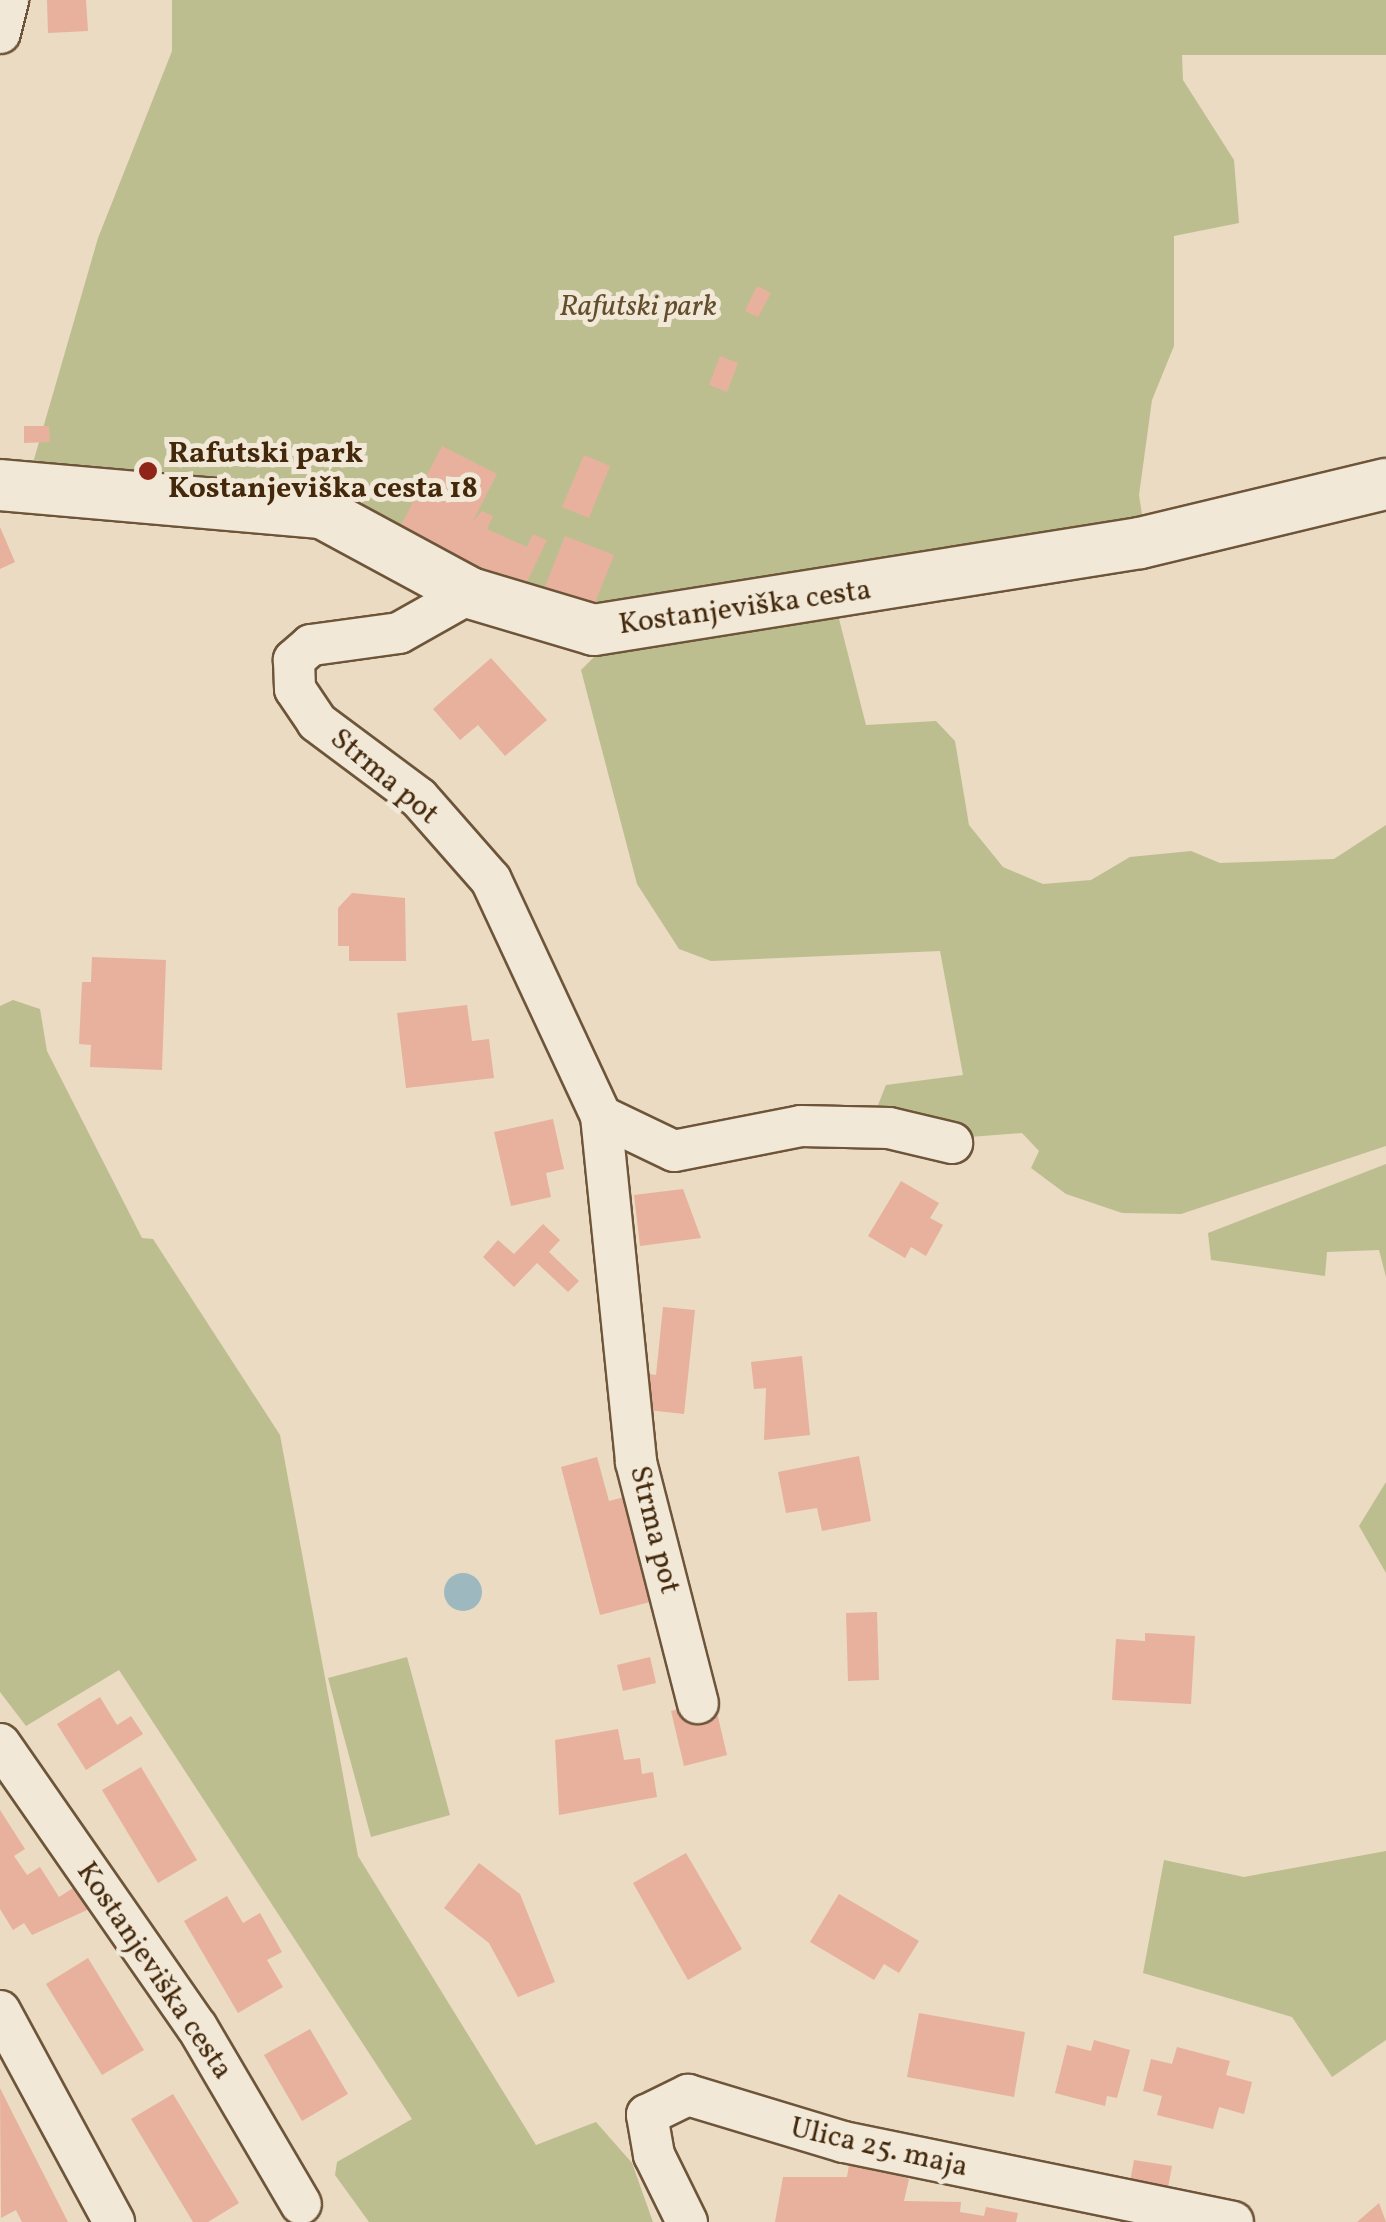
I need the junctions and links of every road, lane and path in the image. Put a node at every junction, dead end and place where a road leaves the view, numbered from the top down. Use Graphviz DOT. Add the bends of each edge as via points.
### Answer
graph roads {
  1 [pos="8,0"];
  2 [pos="0,33"];
  3 [pos="1386,484"];
  4 [pos="0,485"];
  5 [pos="470,593"];
  6 [pos="600,1116"];
  7 [pos="952,1144"];
  8 [pos="698,1703"];
  9 [pos="0,1744"];
  10 [pos="0,2011"];
  11 [pos="300,2204"];
  12 [pos="114,2222"];
  13 [pos="687,2222"];
  14 [pos="1233,2222"];
  1 -- 2 [label="street"];
  3 -- 5 [label="street, Kostanjeviška cesta" via="1140,543 594,630"];
  4 -- 5 [label="street, Kostanjeviška cesta" via="322,513"];
  5 -- 6 [label="street, Strma pot" via="399,632 311,645 294,660 295,689 317,722 419,798 491,880"];
  6 -- 7 [label="street" via="674,1152 802,1126 889,1128"];
  6 -- 8 [label="street, Strma pot" via="636,1462"];
  9 -- 11 [label="street, Kostanjeviška cesta" via="197,2027"];
  10 -- 12 [label="street"];
  13 -- 14 [label="street, Ulica 25. maja" via="654,2155 647,2116 688,2095 844,2142"];
}
